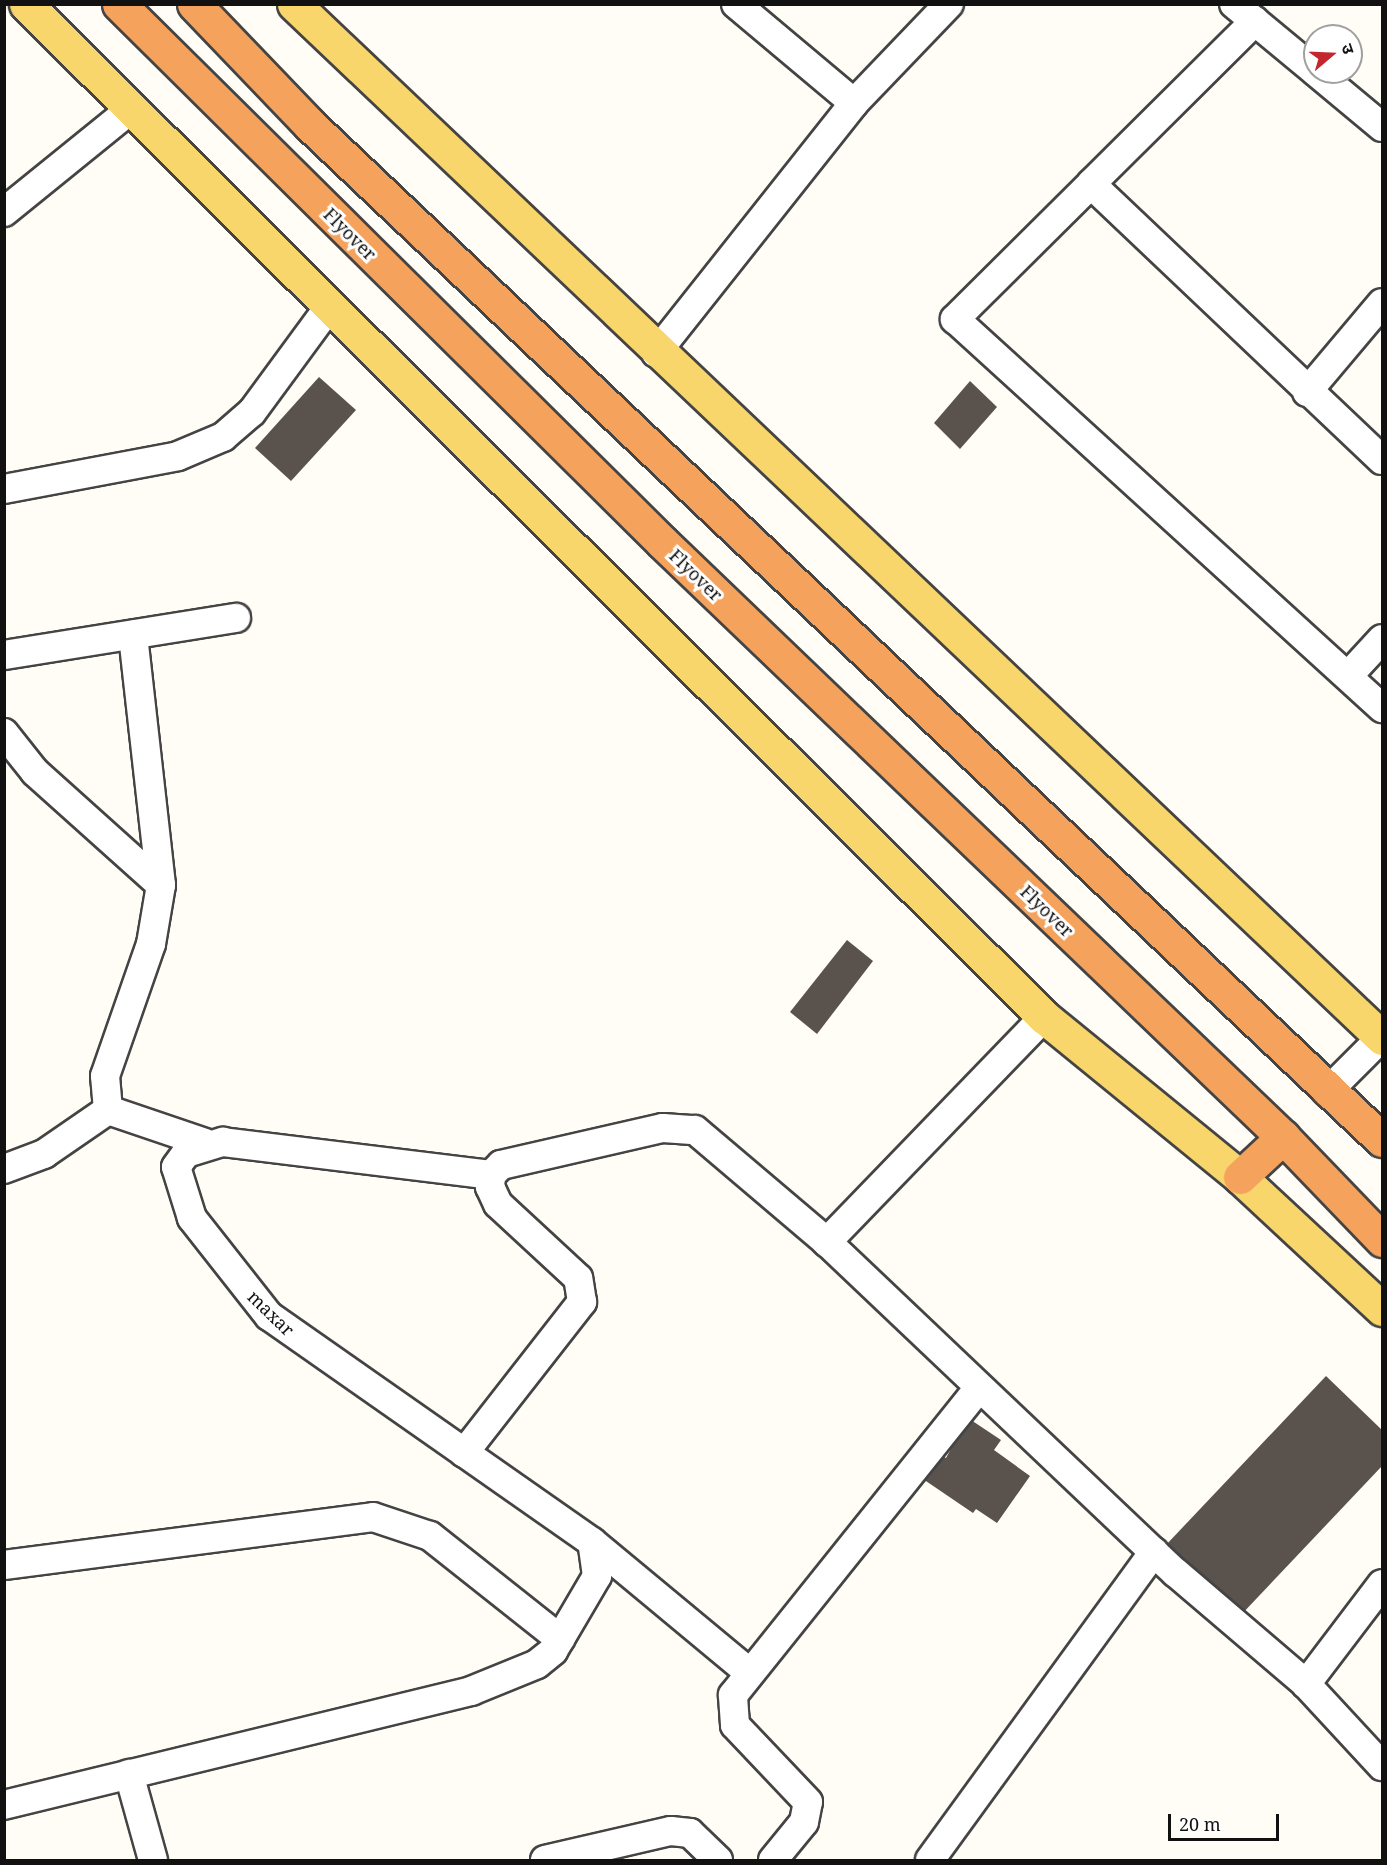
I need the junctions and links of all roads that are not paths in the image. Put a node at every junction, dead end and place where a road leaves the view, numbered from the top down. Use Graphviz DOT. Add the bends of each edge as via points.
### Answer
graph roads {
  1 [pos="26,4"];
  2 [pos="118,4"];
  3 [pos="294,4"];
  4 [pos="736,4"];
  5 [pos="949,4"];
  6 [pos="1245,13"];
  7 [pos="205,15"];
  8 [pos="1303,61"];
  9 [pos="1331,84"];
  10 [pos="854,103"];
  11 [pos="131,109"];
  12 [pos="1383,127"];
  13 [pos="1090,184"];
  14 [pos="4,212"];
  15 [pos="1383,303"];
  16 [pos="330,306"];
  17 [pos="656,353"];
  18 [pos="1307,392"];
  19 [pos="1383,460"];
  20 [pos="4,489"];
  21 [pos="236,618"];
  22 [pos="133,634"];
  23 [pos="1383,639"];
  24 [pos="4,654"];
  25 [pos="1348,676"];
  26 [pos="1383,708"];
  27 [pos="4,733"];
  28 [pos="161,885"];
  29 [pos="1044,1017"];
  30 [pos="1382,1037"];
  31 [pos="1327,1092"];
  32 [pos="108,1110"];
  33 [pos="1283,1137"];
  34 [pos="1383,1140"];
  35 [pos="205,1143"];
  36 [pos="4,1169"];
  37 [pos="491,1175"];
  38 [pos="1240,1177"];
  39 [pos="1383,1240"];
  40 [pos="827,1242"];
  41 [pos="1383,1309"];
  42 [pos="979,1388"];
  43 [pos="465,1453"];
  44 [pos="592,1542"];
  45 [pos="1154,1552"];
  46 [pos="4,1565"];
  47 [pos="1383,1584"];
  48 [pos="560,1639"];
  49 [pos="750,1673"];
  50 [pos="1306,1684"];
  51 [pos="1383,1766"];
  52 [pos="129,1774"];
  53 [pos="4,1805"];
  54 [pos="153,1860"];
  55 [pos="545,1860"];
  56 [pos="718,1860"];
  57 [pos="773,1860"];
  58 [pos="930,1860"];
  1 -- 11 [label="main road"];
  2 -- 33 [label="highway, Flyover" via="662,542"];
  3 -- 17 [label="main road"];
  4 -- 10 [label="street"];
  5 -- 10 [label="street"];
  6 -- 8 [label="street"];
  6 -- 13 [label="street"];
  7 -- 31 [label="highway" via="310,125"];
  9 -- 12 [label="street"];
  10 -- 17 [label="street"];
  11 -- 14 [label="street"];
  11 -- 16 [label="main road"];
  13 -- 18 [label="street"];
  13 -- 25 [label="street" via="956,319"];
  15 -- 18 [label="street"];
  16 -- 20 [label="street" via="252,412 223,437 178,456"];
  16 -- 29 [label="main road"];
  17 -- 30 [label="main road"];
  18 -- 19 [label="street"];
  21 -- 22 [label="street"];
  22 -- 24 [label="street"];
  22 -- 28 [label="street"];
  23 -- 25 [label="street"];
  25 -- 26 [label="street"];
  27 -- 28 [label="street" via="35,772"];
  28 -- 32 [label="street" via="151,944 105,1076"];
  29 -- 38 [label="main road"];
  29 -- 40 [label="street"];
  30 -- 31 [label="street"];
  31 -- 34 [label="highway"];
  32 -- 35 [label="street"];
  32 -- 36 [label="street" via="44,1154"];
  33 -- 38 [label="highway"];
  33 -- 39 [label="highway, Flyover"];
  35 -- 37 [label="street"];
  35 -- 43 [label="street, maxar" via="186,1153 176,1167 192,1218 228,1268 269,1316"];
  37 -- 40 [label="street" via="501,1165 663,1128 695,1130"];
  37 -- 43 [label="street" via="490,1187 498,1204 584,1288 572,1317"];
  38 -- 41 [label="main road"];
  40 -- 42 [label="street"];
  42 -- 45 [label="street"];
  42 -- 49 [label="street"];
  43 -- 44 [label="street, maxar"];
  44 -- 48 [label="street" via="597,1576"];
  44 -- 49 [label="street, maxar"];
  45 -- 50 [label="street"];
  45 -- 58 [label="street"];
  46 -- 48 [label="street" via="381,1519 430,1536"];
  47 -- 50 [label="street"];
  48 -- 52 [label="street" via="537,1664 471,1691"];
  49 -- 57 [label="street" via="733,1695 735,1725 808,1802 804,1822"];
  50 -- 51 [label="street"];
  52 -- 53 [label="street"];
  52 -- 54 [label="street"];
  55 -- 56 [label="street" via="671,1831 690,1833"];
}
